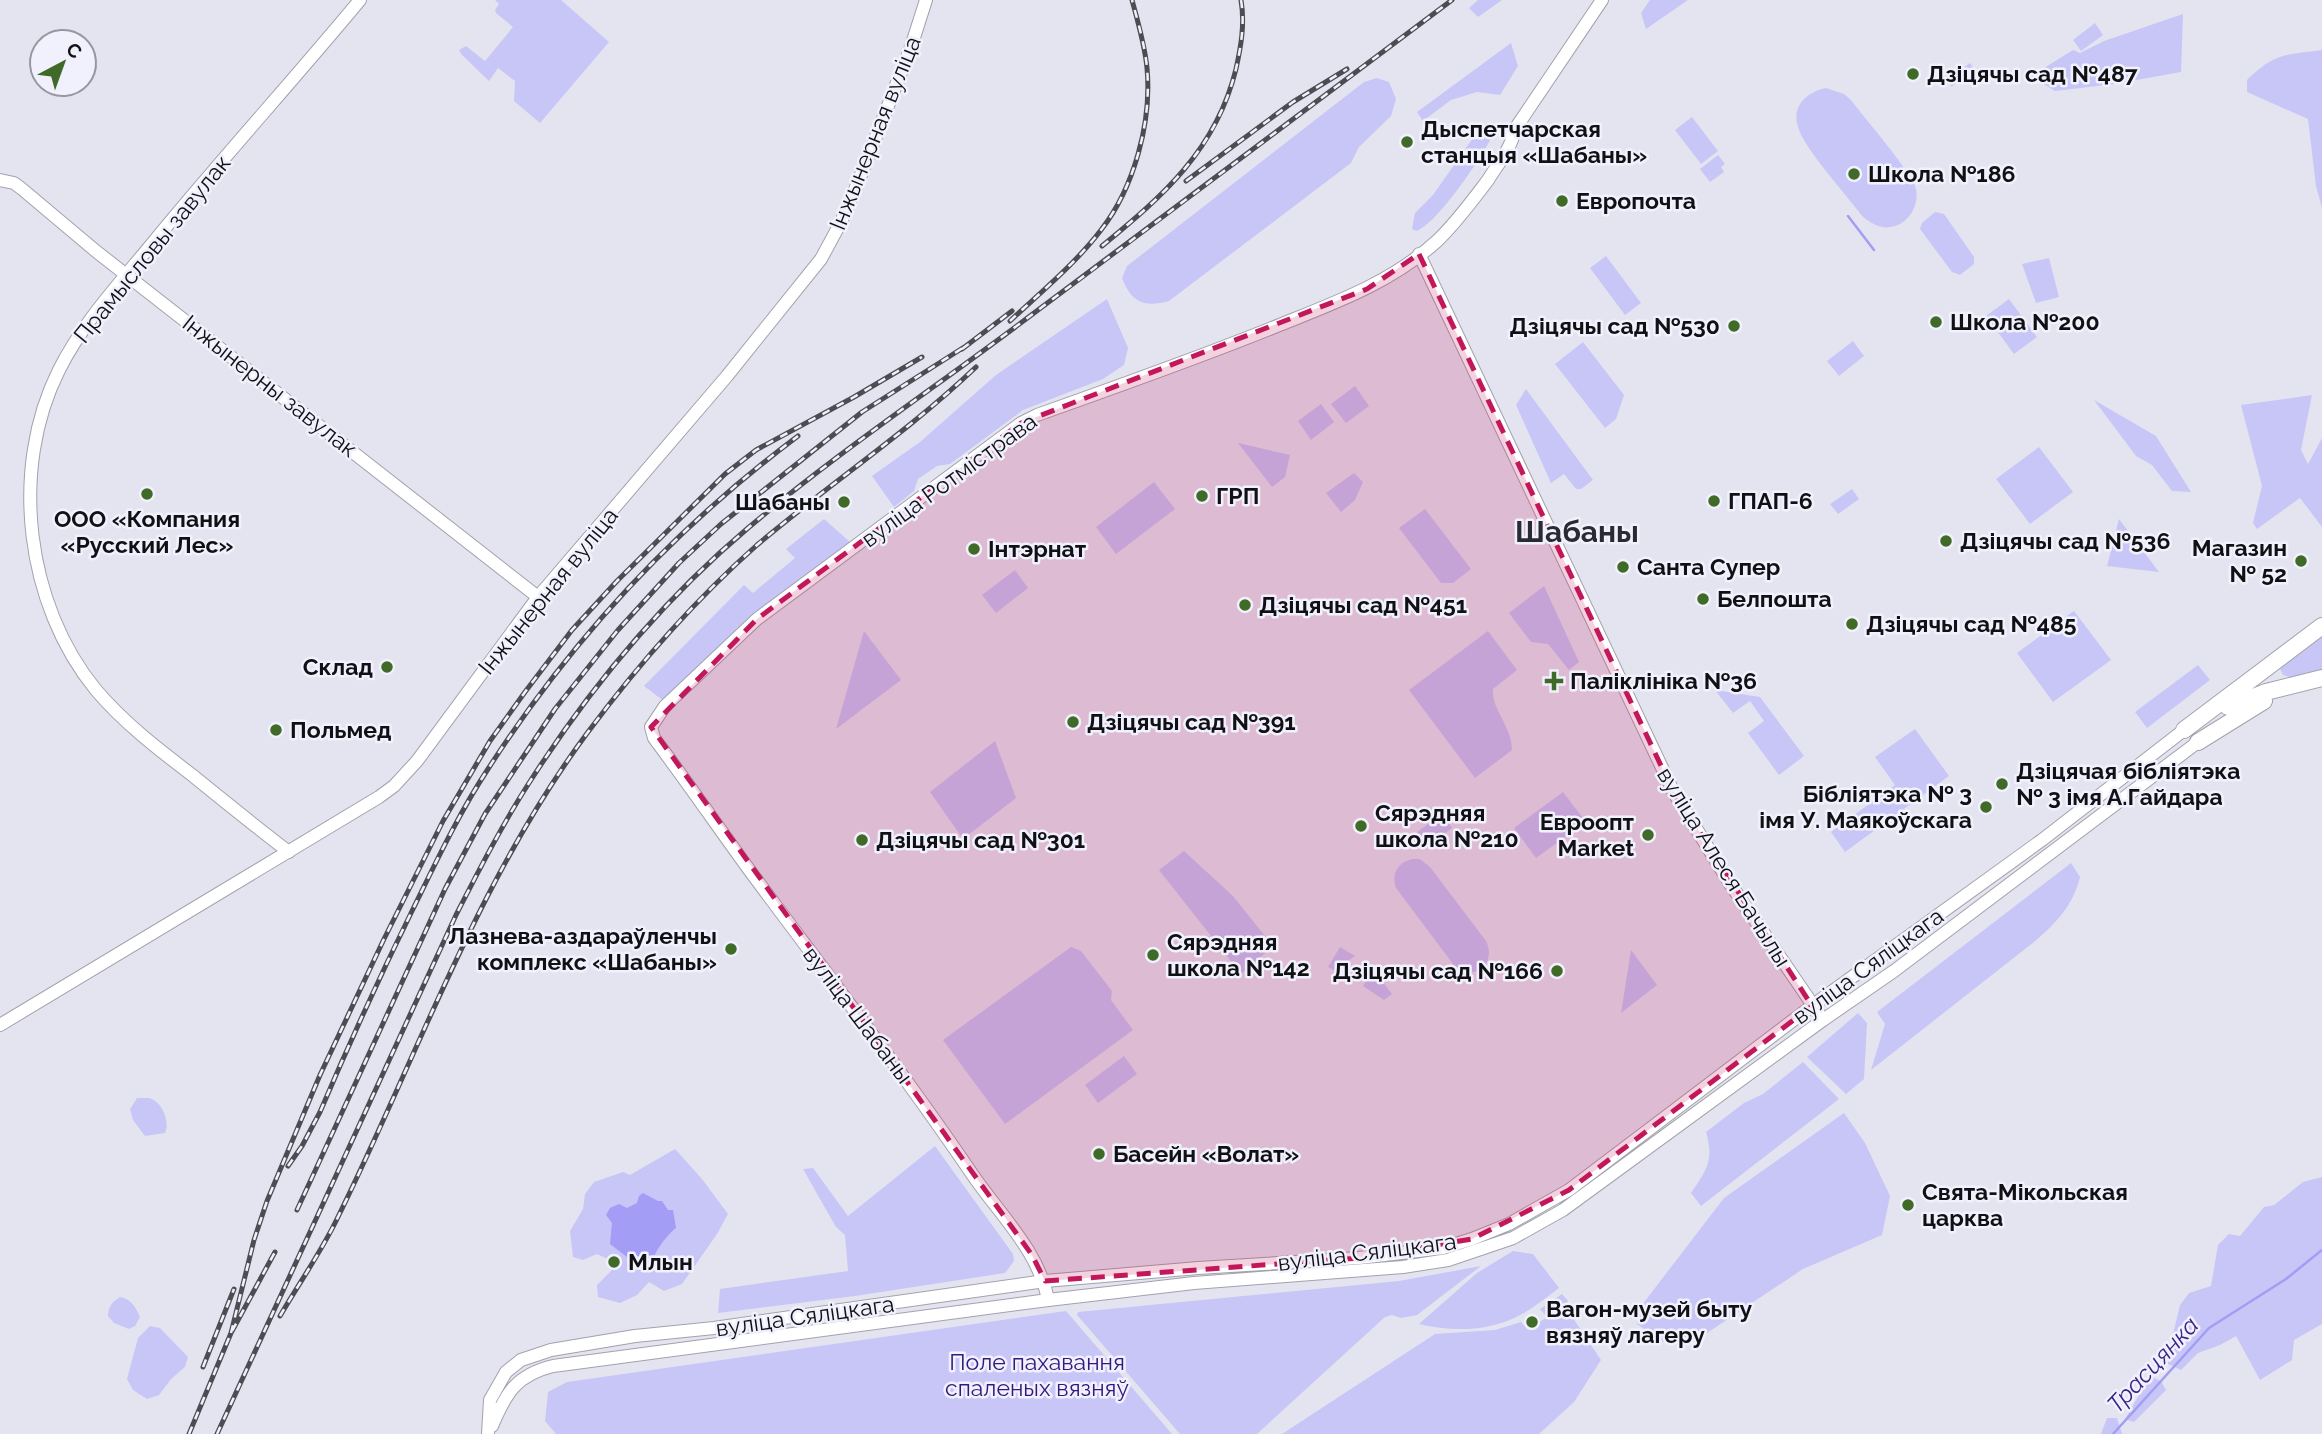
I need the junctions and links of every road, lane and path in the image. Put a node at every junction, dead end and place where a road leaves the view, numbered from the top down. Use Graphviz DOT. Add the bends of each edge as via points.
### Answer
graph roads {
  1 [pos="360,0"];
  2 [pos="926,0"];
  3 [pos="1602,0"];
  4 [pos="0,180"];
  5 [pos="1419,254"];
  6 [pos="127,274"];
  7 [pos="538,597"];
  8 [pos="2322,626"];
  9 [pos="2319,685"];
  10 [pos="2184,730"];
  11 [pos="654,738"];
  12 [pos="2197,742"];
  13 [pos="2058,827"];
  14 [pos="2067,839"];
  15 [pos="289,852"];
  16 [pos="1812,1006"];
  17 [pos="1823,1020"];
  18 [pos="0,1025"];
  19 [pos="1045,1281"];
  20 [pos="1048,1300"];
  21 [pos="635,1336"];
  22 [pos="638,1354"];
  23 [pos="488,1434"];
  1 -- 6 [label="street, Прамысловы завулак"];
  2 -- 7 [label="street, Інжынерная вуліца" via="857,185 821,259"];
  3 -- 5 [label="street, вуліца Ротмістрава" via="1515,128"];
  4 -- 6 [label="street, Інжынерны завулак" via="14,183"];
  5 -- 11 [label="street, вуліца Ротмістрава" via="1367,289 1021,423 729,643 653,721"];
  5 -- 16 [label="street, вуліца Алеся Бачылы" via="1673,791"];
  6 -- 7 [label="street, Інжынерны завулак"];
  6 -- 15 [label="street, Прамысловы завулак" via="64,360 39,428 31,513 44,589 63,638 97,690 127,723"];
  7 -- 15 [label="street, Інжынерная вуліца" via="426,750 394,786"];
  8 -- 10 [label="highway"];
  9 -- 10 [label="highway" via="2284,686 2244,699"];
  9 -- 12 [label="highway" via="2271,698"];
  10 -- 13 [label="street, вуліца Сяліцкага"];
  11 -- 19 [label="street, вуліца Шабаны" via="932,1114 1032,1255"];
  12 -- 14 [label="street, вуліца Сяліцкага"];
  13 -- 14 [label="street"];
  13 -- 16 [label="street, вуліца Сяліцкага"];
  14 -- 17 [label="street, вуліца Сяліцкага"];
  15 -- 18 [label="street, Інжынерная вуліца"];
  16 -- 17 [label="street, вуліца Алеся Бачылы"];
  16 -- 19 [label="street, вуліца Сяліцкага" via="1569,1190 1472,1239 1443,1248 1359,1258"];
  17 -- 20 [label="street, вуліца Сяліцкага" via="1563,1210 1494,1245 1448,1260 1403,1267"];
  19 -- 20 [label="street, вуліца Шабаны"];
  19 -- 21 [label="street, вуліца Сяліцкага"];
  20 -- 22 [label="street, вуліца Сяліцкага"];
  21 -- 22 [label="street"];
  21 -- 23 [label="street, вуліца Сяліцкага" via="551,1350 521,1360 506,1372 493,1393"];
  22 -- 23 [label="street, вуліца Сяліцкага" via="553,1367 523,1378 506,1396"];
}
